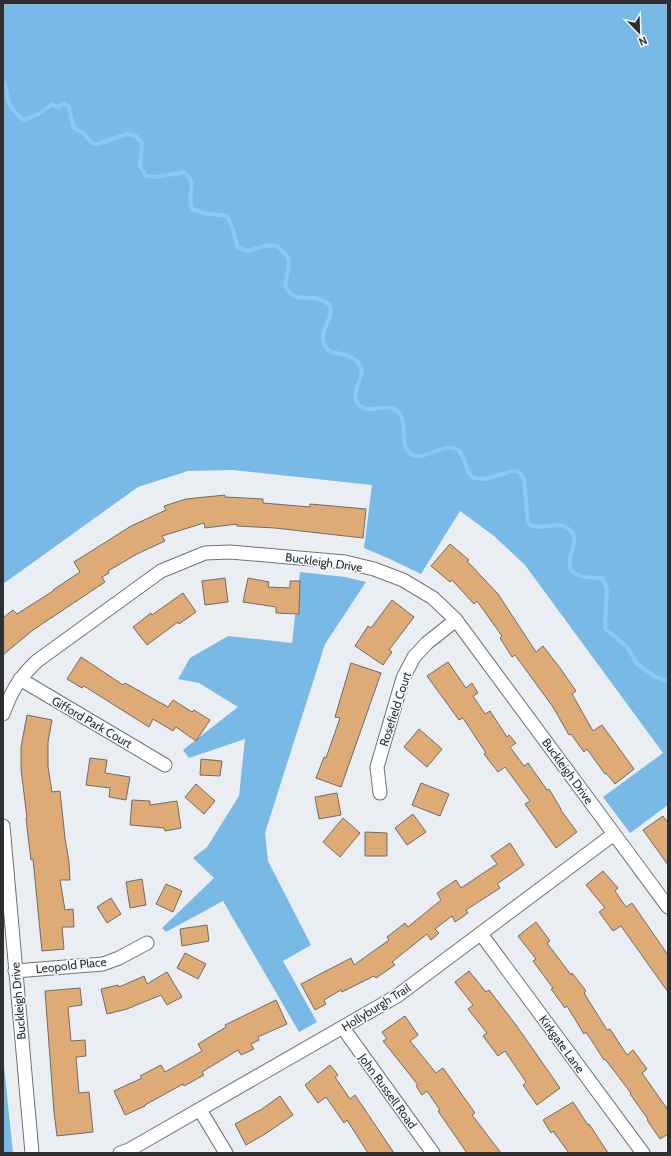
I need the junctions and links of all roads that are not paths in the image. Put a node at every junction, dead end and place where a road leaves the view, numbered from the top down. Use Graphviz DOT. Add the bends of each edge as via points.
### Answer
graph roads {
  1 [pos="456,620"];
  2 [pos="20,679"];
  3 [pos="3,714"];
  4 [pos="165,765"];
  5 [pos="380,793"];
  6 [pos="3,826"];
  7 [pos="614,834"];
  8 [pos="5,882"];
  9 [pos="668,907"];
  10 [pos="481,934"];
  11 [pos="147,943"];
  12 [pos="16,971"];
  13 [pos="343,1028"];
  14 [pos="200,1110"];
  15 [pos="32,1153"];
  16 [pos="120,1153"];
  17 [pos="226,1153"];
  18 [pos="433,1153"];
  19 [pos="642,1153"];
  1 -- 2 [label="street, Buckleigh Drive" via="433,598 403,580 374,569 313,558 230,552 205,553 161,571 37,662"];
  1 -- 5 [label="street, Rosefield Court" via="418,652 404,678 376,767"];
  1 -- 7 [label="street, Buckleigh Drive"];
  2 -- 3 [label="street, Buckleigh Drive"];
  2 -- 4 [label="street, Gifford Park Court"];
  6 -- 8 [label="street, Buckleigh Drive"];
  7 -- 9 [label="street, Buckleigh Drive"];
  7 -- 10 [label="street, Hollyburgh Trail"];
  8 -- 12 [label="street, Buckleigh Drive"];
  10 -- 13 [label="street, Hollyburgh Trail" via="397,996"];
  10 -- 19 [label="street, Kirkgate Lane"];
  11 -- 12 [label="street, Leopold Place" via="103,964"];
  12 -- 15 [label="street, Buckleigh Drive"];
  13 -- 14 [label="street, Hollyburgh Trail"];
  13 -- 18 [label="street, John Russell Road"];
  14 -- 16 [label="street, Hollyburgh Trail" via="130,1150"];
  14 -- 17 [label="street"];
}
